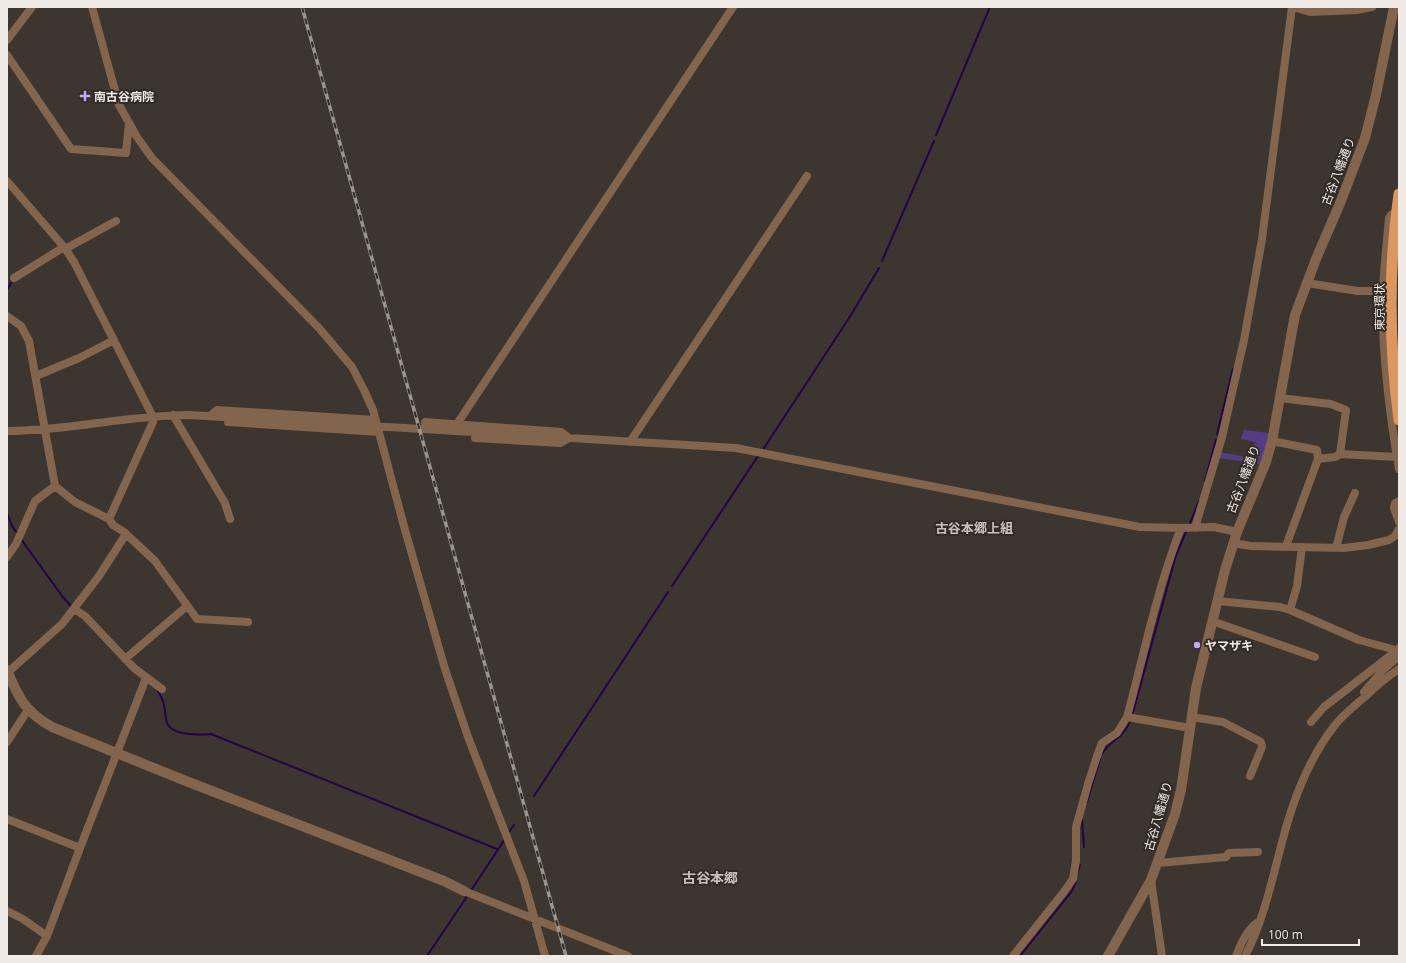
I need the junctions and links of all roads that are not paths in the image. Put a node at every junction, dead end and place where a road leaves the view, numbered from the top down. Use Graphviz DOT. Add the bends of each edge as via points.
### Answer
graph roads {
  1 [pos="32,7"];
  2 [pos="92,7"];
  3 [pos="733,7"];
  4 [pos="1293,7"];
  5 [pos="1372,7"];
  6 [pos="1394,7"];
  7 [pos="7,40"];
  8 [pos="7,54"];
  9 [pos="129,122"];
  10 [pos="806,176"];
  11 [pos="8,185"];
  12 [pos="1399,194"];
  13 [pos="1396,212"];
  14 [pos="116,221"];
  15 [pos="64,248"];
  16 [pos="14,278"];
  17 [pos="1307,283"];
  18 [pos="1383,291"];
  19 [pos="7,316"];
  20 [pos="114,340"];
  21 [pos="36,376"];
  22 [pos="1280,398"];
  23 [pos="174,415"];
  24 [pos="210,416"];
  25 [pos="153,417"];
  26 [pos="375,420"];
  27 [pos="1399,420"];
  28 [pos="425,422"];
  29 [pos="457,424"];
  30 [pos="46,430"];
  31 [pos="7,431"];
  32 [pos="379,432"];
  33 [pos="429,434"];
  34 [pos="569,438"];
  35 [pos="1272,441"];
  36 [pos="630,442"];
  37 [pos="1340,454"];
  38 [pos="1397,457"];
  39 [pos="1318,459"];
  40 [pos="1399,469"];
  41 [pos="55,486"];
  42 [pos="1355,493"];
  43 [pos="1399,501"];
  44 [pos="109,519"];
  45 [pos="230,519"];
  46 [pos="1399,522"];
  47 [pos="1181,528"];
  48 [pos="1194,528"];
  49 [pos="1399,529"];
  50 [pos="1237,532"];
  51 [pos="126,534"];
  52 [pos="1233,543"];
  53 [pos="1286,546"];
  54 [pos="1302,547"];
  55 [pos="1336,548"];
  56 [pos="7,557"];
  57 [pos="1217,601"];
  58 [pos="187,606"];
  59 [pos="74,609"];
  60 [pos="1290,610"];
  61 [pos="1212,621"];
  62 [pos="248,622"];
  63 [pos="1397,650"];
  64 [pos="1315,657"];
  65 [pos="125,659"];
  66 [pos="1399,669"];
  67 [pos="7,672"];
  68 [pos="146,678"];
  69 [pos="162,689"];
  70 [pos="1358,703"];
  71 [pos="28,710"];
  72 [pos="1127,717"];
  73 [pos="1192,717"];
  74 [pos="1311,722"];
  75 [pos="1190,728"];
  76 [pos="7,742"];
  77 [pos="116,752"];
  78 [pos="1250,776"];
  79 [pos="7,818"];
  80 [pos="80,848"];
  81 [pos="1258,852"];
  82 [pos="1158,863"];
  83 [pos="1151,880"];
  84 [pos="464,891"];
  85 [pos="7,911"];
  86 [pos="535,919"];
  87 [pos="1260,921"];
  88 [pos="47,936"];
  89 [pos="36,956"];
  90 [pos="545,956"];
  91 [pos="628,956"];
  92 [pos="1013,956"];
  93 [pos="1108,956"];
  94 [pos="1162,956"];
  95 [pos="1236,956"];
  96 [pos="1245,956"];
  1 -- 7 [label="street"];
  2 -- 9 [label="street" via="120,105"];
  3 -- 29 [label="street"];
  4 -- 5 [label="street" via="1310,12"];
  4 -- 48 [label="street" via="1262,239 1244,340 1222,437"];
  6 -- 17 [label="street, 古谷八幡通り" via="1368,128"];
  8 -- 9 [label="street" via="71,149 126,153"];
  9 -- 26 [label="street" via="152,158 319,328 352,367"];
  10 -- 36 [label="street"];
  11 -- 15 [label="street"];
  12 -- 13 [label="highway, 東京環状"];
  13 -- 18 [label="street" via="1389,218"];
  13 -- 27 [label="highway, 東京環状" via="1392,338"];
  14 -- 15 [label="street"];
  15 -- 16 [label="street"];
  15 -- 20 [label="street" via="81,273"];
  17 -- 18 [label="street" via="1358,291"];
  17 -- 22 [label="street, 古谷八幡通り" via="1295,315"];
  18 -- 38 [label="street" via="1385,359"];
  19 -- 21 [label="street" via="20,326 29,341"];
  20 -- 21 [label="street"];
  20 -- 25 [label="street"];
  21 -- 30 [label="street"];
  22 -- 35 [label="street, 古谷八幡通り"];
  22 -- 37 [label="street" via="1331,404 1346,410"];
  23 -- 24 [label="street"];
  23 -- 25 [label="street"];
  23 -- 45 [label="street" via="225,502"];
  24 -- 26 [label="street" via="217,410"];
  24 -- 32 [label="street" via="217,422"];
  24 -- 34 [label="street"];
  25 -- 30 [label="street"];
  25 -- 44 [label="street"];
  26 -- 32 [label="street"];
  28 -- 29 [label="street"];
  29 -- 34 [label="street" via="561,432"];
  30 -- 31 [label="street"];
  30 -- 41 [label="street"];
  32 -- 86 [label="street" via="445,669 468,737 524,881"];
  33 -- 34 [label="street" via="560,443"];
  34 -- 36 [label="street"];
  35 -- 39 [label="street" via="1318,450"];
  35 -- 50 [label="street, 古谷八幡通り"];
  36 -- 47 [label="street" via="754,451 1140,527"];
  37 -- 38 [label="street"];
  37 -- 39 [label="street"];
  38 -- 40 [label="street"];
  39 -- 53 [label="street"];
  41 -- 44 [label="street" via="75,502"];
  41 -- 56 [label="street" via="35,501 16,544"];
  42 -- 55 [label="street" via="1344,517"];
  43 -- 46 [label="street" via="1395,503 1394,508"];
  44 -- 51 [label="street"];
  47 -- 48 [label="street"];
  47 -- 72 [label="street" via="1162,585"];
  48 -- 50 [label="street" via="1214,527"];
  49 -- 55 [label="street" via="1395,536 1387,540"];
  50 -- 52 [label="street, 古谷八幡通り"];
  51 -- 58 [label="street" via="155,561"];
  51 -- 59 [label="street"];
  52 -- 53 [label="street"];
  52 -- 57 [label="street, 古谷八幡通り"];
  53 -- 54 [label="street"];
  54 -- 55 [label="street"];
  54 -- 60 [label="street" via="1297,586"];
  57 -- 60 [label="street"];
  57 -- 61 [label="street, 古谷八幡通り"];
  58 -- 62 [label="street" via="197,619"];
  58 -- 65 [label="street"];
  59 -- 65 [label="street" via="85,616"];
  59 -- 67 [label="street" via="62,624"];
  60 -- 63 [label="street" via="1359,640"];
  61 -- 64 [label="street"];
  61 -- 73 [label="street, 古谷八幡通り"];
  63 -- 70 [label="street" via="1397,658 1365,690"];
  63 -- 74 [label="street" via="1324,707"];
  65 -- 68 [label="street"];
  66 -- 70 [label="street"];
  67 -- 71 [label="street"];
  68 -- 69 [label="street"];
  68 -- 77 [label="street"];
  70 -- 87 [label="street" via="1335,725 1310,765 1290,815"];
  71 -- 76 [label="street"];
  71 -- 77 [label="street" via="52,727"];
  72 -- 75 [label="street"];
  72 -- 92 [label="street" via="1117,733 1102,743 1097,756 1076,827 1076,861 1072,879"];
  73 -- 75 [label="street, 古谷八幡通り"];
  73 -- 78 [label="street" via="1223,722 1261,742 1262,747"];
  75 -- 82 [label="street, 古谷八幡通り" via="1181,790"];
  77 -- 80 [label="street"];
  77 -- 84 [label="street"];
  79 -- 80 [label="street"];
  80 -- 88 [label="street"];
  81 -- 82 [label="street" via="1229,853 1226,857"];
  82 -- 83 [label="street, 古谷八幡通り"];
  83 -- 93 [label="street, 古谷八幡通り"];
  83 -- 94 [label="street"];
  84 -- 86 [label="street"];
  85 -- 88 [label="street"];
  86 -- 90 [label="street"];
  86 -- 91 [label="street"];
  87 -- 95 [label="street" via="1253,926"];
  87 -- 96 [label="street"];
  88 -- 89 [label="street"];
}
